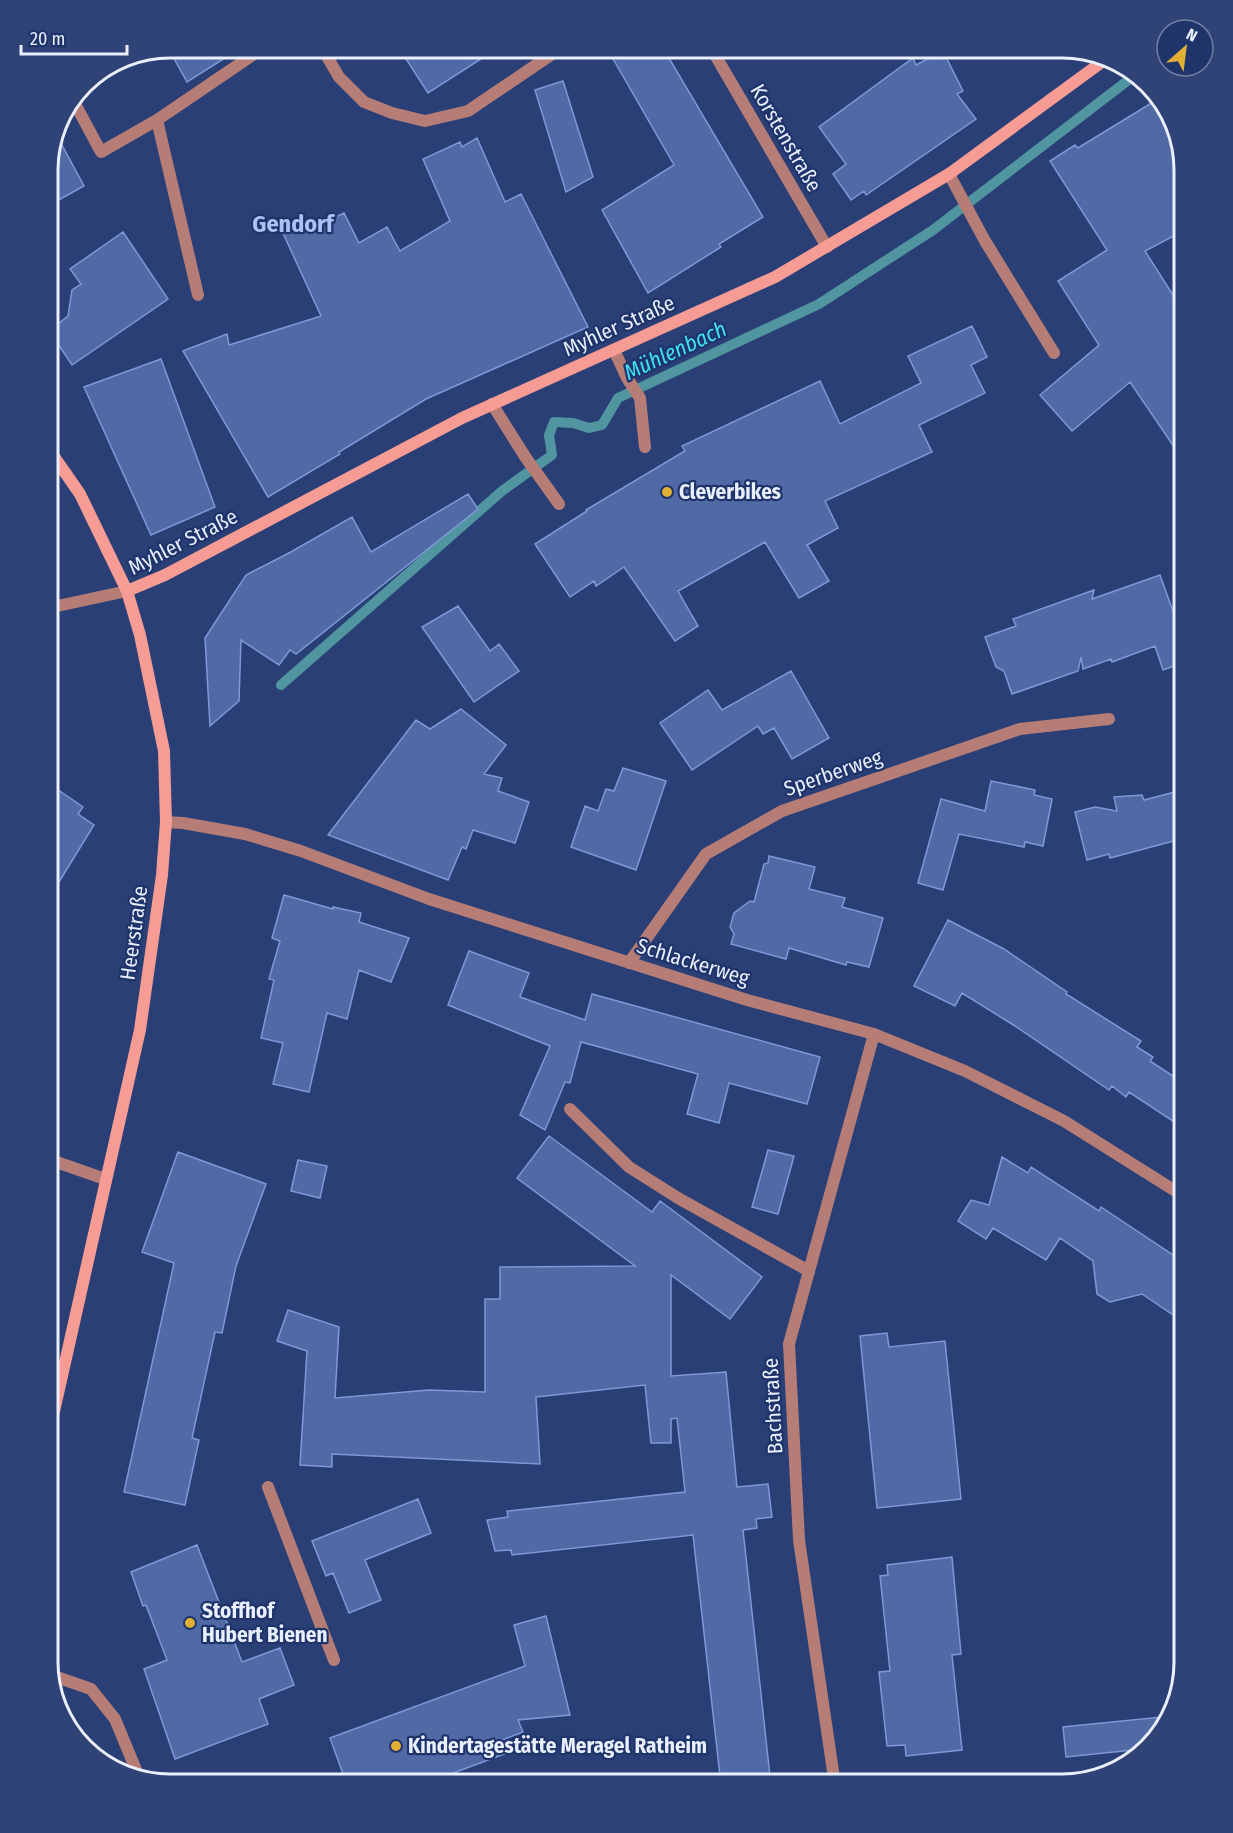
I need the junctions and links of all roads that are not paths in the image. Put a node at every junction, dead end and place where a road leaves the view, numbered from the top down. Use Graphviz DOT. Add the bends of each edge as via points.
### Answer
graph roads {
  1 [pos="248,58"];
  2 [pos="328,58"];
  3 [pos="546,58"];
  4 [pos="717,59"];
  5 [pos="1099,64"];
  6 [pos="77,108"];
  7 [pos="157,120"];
  8 [pos="949,174"];
  9 [pos="827,248"];
  10 [pos="198,295"];
  11 [pos="614,350"];
  12 [pos="1054,353"];
  13 [pos="492,404"];
  14 [pos="645,447"];
  15 [pos="59,464"];
  16 [pos="559,504"];
  17 [pos="127,591"];
  18 [pos="59,606"];
  19 [pos="1109,719"];
  20 [pos="166,822"];
  21 [pos="629,963"];
  22 [pos="874,1034"];
  23 [pos="570,1108"];
  24 [pos="58,1163"];
  25 [pos="105,1179"];
  26 [pos="1174,1190"];
  27 [pos="809,1271"];
  28 [pos="58,1392"];
  29 [pos="268,1487"];
  30 [pos="334,1660"];
  31 [pos="59,1678"];
  32 [pos="136,1769"];
  33 [pos="833,1774"];
  1 -- 7 [label="street"];
  2 -- 3 [label="street" via="339,77 364,102 425,121 468,111"];
  4 -- 9 [label="street, Korstenstraße"];
  5 -- 8 [label="main road, Myhler Straße"];
  6 -- 7 [label="street" via="101,152"];
  7 -- 10 [label="street"];
  8 -- 9 [label="main road, Myhler Straße"];
  8 -- 12 [label="street" via="970,216"];
  9 -- 11 [label="main road, Myhler Straße" via="775,277"];
  11 -- 13 [label="main road, Myhler Straße"];
  11 -- 14 [label="street" via="640,398"];
  13 -- 16 [label="street"];
  13 -- 17 [label="main road, Myhler Straße" via="165,575"];
  15 -- 17 [label="main road, Heerstraße" via="80,494"];
  17 -- 18 [label="street"];
  17 -- 20 [label="main road, Heerstraße" via="165,751"];
  19 -- 21 [label="street, Sperberweg" via="1020,729 782,811 706,854"];
  20 -- 21 [label="street, Schlackerweg" via="245,834 301,851 429,899"];
  20 -- 25 [label="main road, Heerstraße" via="140,1030"];
  21 -- 22 [label="street, Schlackerweg"];
  22 -- 26 [label="street, Schlackerweg" via="965,1071 1064,1121"];
  22 -- 27 [label="street, Bachstraße"];
  23 -- 27 [label="street" via="628,1167"];
  24 -- 25 [label="street"];
  25 -- 28 [label="main road, Heerstraße"];
  27 -- 33 [label="street, Bachstraße" via="789,1344 799,1540"];
  29 -- 30 [label="street"];
  31 -- 32 [label="street" via="92,1689 115,1719"];
}
